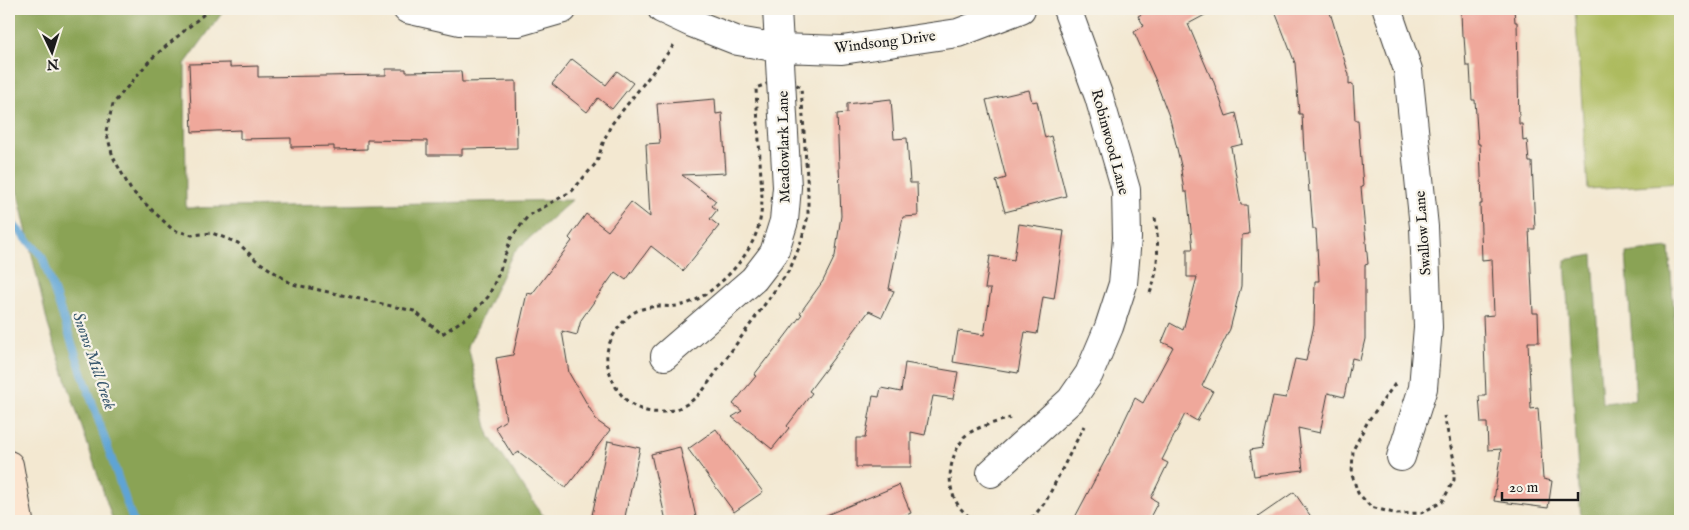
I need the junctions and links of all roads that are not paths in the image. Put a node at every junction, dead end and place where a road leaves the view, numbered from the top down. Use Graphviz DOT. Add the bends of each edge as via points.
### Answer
graph roads {
  1 [pos="407,9"];
  2 [pos="563,9"];
  3 [pos="662,9"];
  4 [pos="777,9"];
  5 [pos="1021,9"];
  6 [pos="1067,9"];
  7 [pos="1387,9"];
  8 [pos="780,48"];
  9 [pos="665,356"];
  10 [pos="1401,457"];
  11 [pos="9,465"];
  12 [pos="991,473"];
  13 [pos="19,521"];
  1 -- 2 [label="street" via="460,21 518,22"];
  3 -- 8 [label="street, Windsong Drive" via="738,41"];
  4 -- 8 [label="street, Meadowlark Lane"];
  5 -- 8 [label="street, Windsong Drive" via="958,33 842,50"];
  6 -- 12 [label="street, Robinwood Lane" via="1100,97 1126,190 1127,238 1123,284 1110,327 1089,374 1071,400"];
  7 -- 10 [label="street, Swallow Lane" via="1408,70 1424,227 1428,327 1423,388"];
  8 -- 9 [label="street, Meadowlark Lane" via="788,187 784,221 774,253 754,280"];
  11 -- 13 [label="main road"];
}
